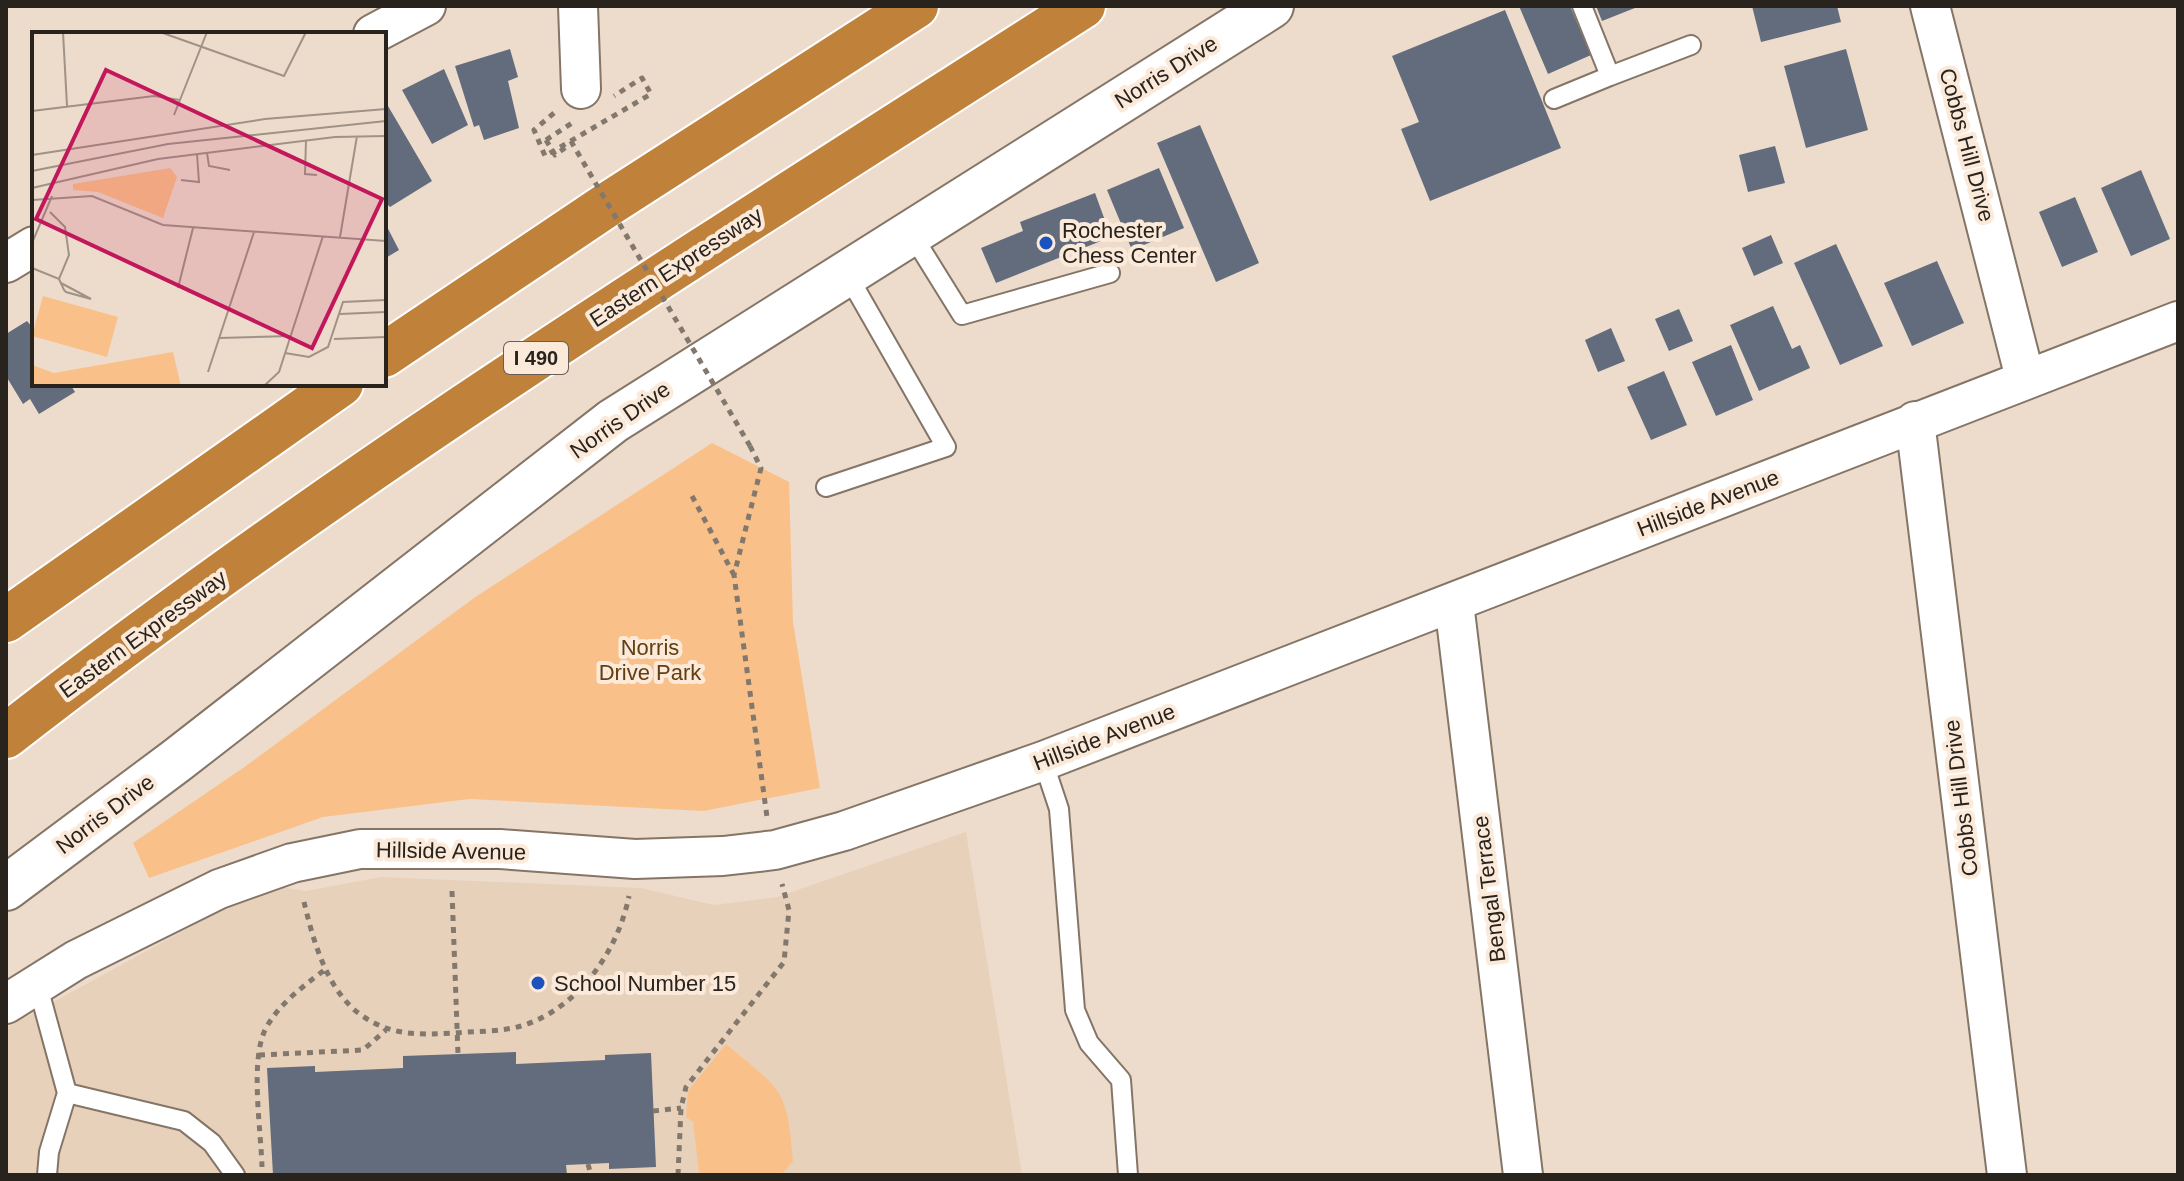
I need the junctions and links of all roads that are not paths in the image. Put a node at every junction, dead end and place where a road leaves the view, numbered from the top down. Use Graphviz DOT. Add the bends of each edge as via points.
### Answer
graph roads {
  1 [pos="426,6"];
  2 [pos="578,6"];
  3 [pos="916,6"];
  4 [pos="1083,6"];
  5 [pos="1271,6"];
  6 [pos="1582,6"];
  7 [pos="1930,6"];
  8 [pos="377,32"];
  9 [pos="1691,45"];
  10 [pos="1610,76"];
  11 [pos="581,89"];
  12 [pos="1554,99"];
  13 [pos="911,233"];
  14 [pos="32,247"];
  15 [pos="6,263"];
  16 [pos="1110,273"];
  17 [pos="847,274"];
  18 [pos="2178,321"];
  19 [pos="386,354"];
  20 [pos="2025,378"];
  21 [pos="338,386"];
  22 [pos="1915,421"];
  23 [pos="826,487"];
  24 [pos="1454,603"];
  25 [pos="6,620"];
  26 [pos="6,736"];
  27 [pos="1043,761"];
  28 [pos="6,888"];
  29 [pos="37,983"];
  30 [pos="6,1004"];
  31 [pos="67,1093"];
  32 [pos="2001,1172"];
  33 [pos="47,1175"];
  34 [pos="235,1175"];
  35 [pos="1128,1175"];
  36 [pos="1523,1175"];
  1 -- 8 [label="street"];
  2 -- 11 [label="street"];
  3 -- 19 [label="highway"];
  4 -- 26 [label="highway, Eastern Expressway / I 490" via="425,432"];
  5 -- 13 [label="street, Norris Drive"];
  6 -- 10 [label="lane"];
  7 -- 20 [label="street, Cobbs Hill Drive"];
  9 -- 10 [label="lane"];
  10 -- 12 [label="lane"];
  13 -- 16 [label="lane" via="962,315"];
  13 -- 17 [label="street, Norris Drive"];
  14 -- 15 [label="street"];
  17 -- 23 [label="lane" via="946,447"];
  17 -- 28 [label="street, Norris Drive" via="613,421"];
  18 -- 20 [label="street, Hillside Avenue"];
  20 -- 22 [label="street, Hillside Avenue"];
  21 -- 25 [label="highway"];
  22 -- 24 [label="street, Hillside Avenue"];
  22 -- 32 [label="street, Cobbs Hill Drive"];
  24 -- 27 [label="street, Hillside Avenue"];
  24 -- 36 [label="street, Bengal Terrace"];
  27 -- 29 [label="street, Hillside Avenue" via="775,850 635,859 500,849 360,849 292,863 219,889"];
  27 -- 35 [label="lane" via="1059,809 1075,1010 1089,1043 1121,1080"];
  29 -- 30 [label="street, Hillside Avenue"];
  29 -- 31 [label="lane"];
  31 -- 33 [label="lane"];
  31 -- 34 [label="lane" via="184,1121 212,1143"];
}
